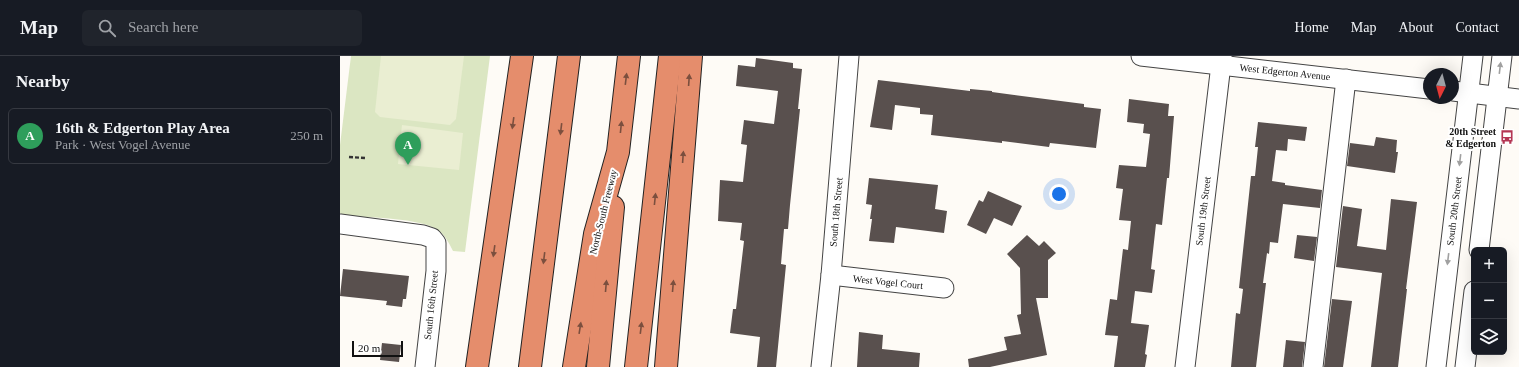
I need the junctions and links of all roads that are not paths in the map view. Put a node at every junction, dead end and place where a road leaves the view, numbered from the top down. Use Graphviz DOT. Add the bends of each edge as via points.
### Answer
graph roads {
  1 [pos="522,56"];
  2 [pos="569,56"];
  3 [pos="629,56"];
  4 [pos="670,56"];
  5 [pos="691,56"];
  6 [pos="849,56"];
  7 [pos="1141,56"];
  8 [pos="1473,56"];
  9 [pos="1502,56"];
  10 [pos="1222,61"];
  11 [pos="1346,79"];
  12 [pos="1423,88"];
  13 [pos="1460,92"];
  14 [pos="1497,96"];
  15 [pos="1519,99"];
  16 [pos="618,152"];
  17 [pos="1453,220"];
  18 [pos="1482,223"];
  19 [pos="340,224"];
  20 [pos="1479,247"];
  21 [pos="831,275"];
  22 [pos="944,288"];
  23 [pos="1471,316"];
  24 [pos="425,367"];
  25 [pos="477,367"];
  26 [pos="530,367"];
  27 [pos="574,367"];
  28 [pos="598,367"];
  29 [pos="636,367"];
  30 [pos="666,367"];
  31 [pos="821,367"];
  32 [pos="1185,367"];
  33 [pos="1313,367"];
  34 [pos="1436,367"];
  35 [pos="1465,367"];
  1 -- 25 [label="highway, one-way"];
  2 -- 26 [label="highway, one-way"];
  16 -- 3 [label="highway, North-South Freeway, one-way"];
  29 -- 4 [label="highway, one-way"];
  30 -- 5 [label="highway, one-way"];
  6 -- 21 [label="street, South 18th Street"];
  7 -- 10 [label="street, West Edgerton Avenue"];
  8 -- 13 [label="street, South 20th Street"];
  14 -- 9 [label="street, one-way"];
  10 -- 11 [label="street, West Edgerton Avenue"];
  10 -- 32 [label="street, South 19th Street"];
  11 -- 12 [label="street, West Edgerton Avenue"];
  11 -- 33 [label="street"];
  13 -- 14 [label="street"];
  13 -- 17 [label="street, South 20th Street, one-way"];
  14 -- 15 [label="street"];
  14 -- 18 [label="street"];
  27 -- 16 [label="highway, North-South Freeway, one-way" via="595,234"];
  28 -- 16 [label="highway, one-way"];
  17 -- 18 [label="street"];
  17 -- 34 [label="street, South 20th Street, one-way"];
  18 -- 20 [label="street"];
  19 -- 24 [label="street, South 16th Street" via="423,235 432,238 436,243 436,271"];
  21 -- 22 [label="street, West Vogel Court"];
  21 -- 31 [label="street, South 18th Street"];
  23 -- 35 [label="street"];
}
